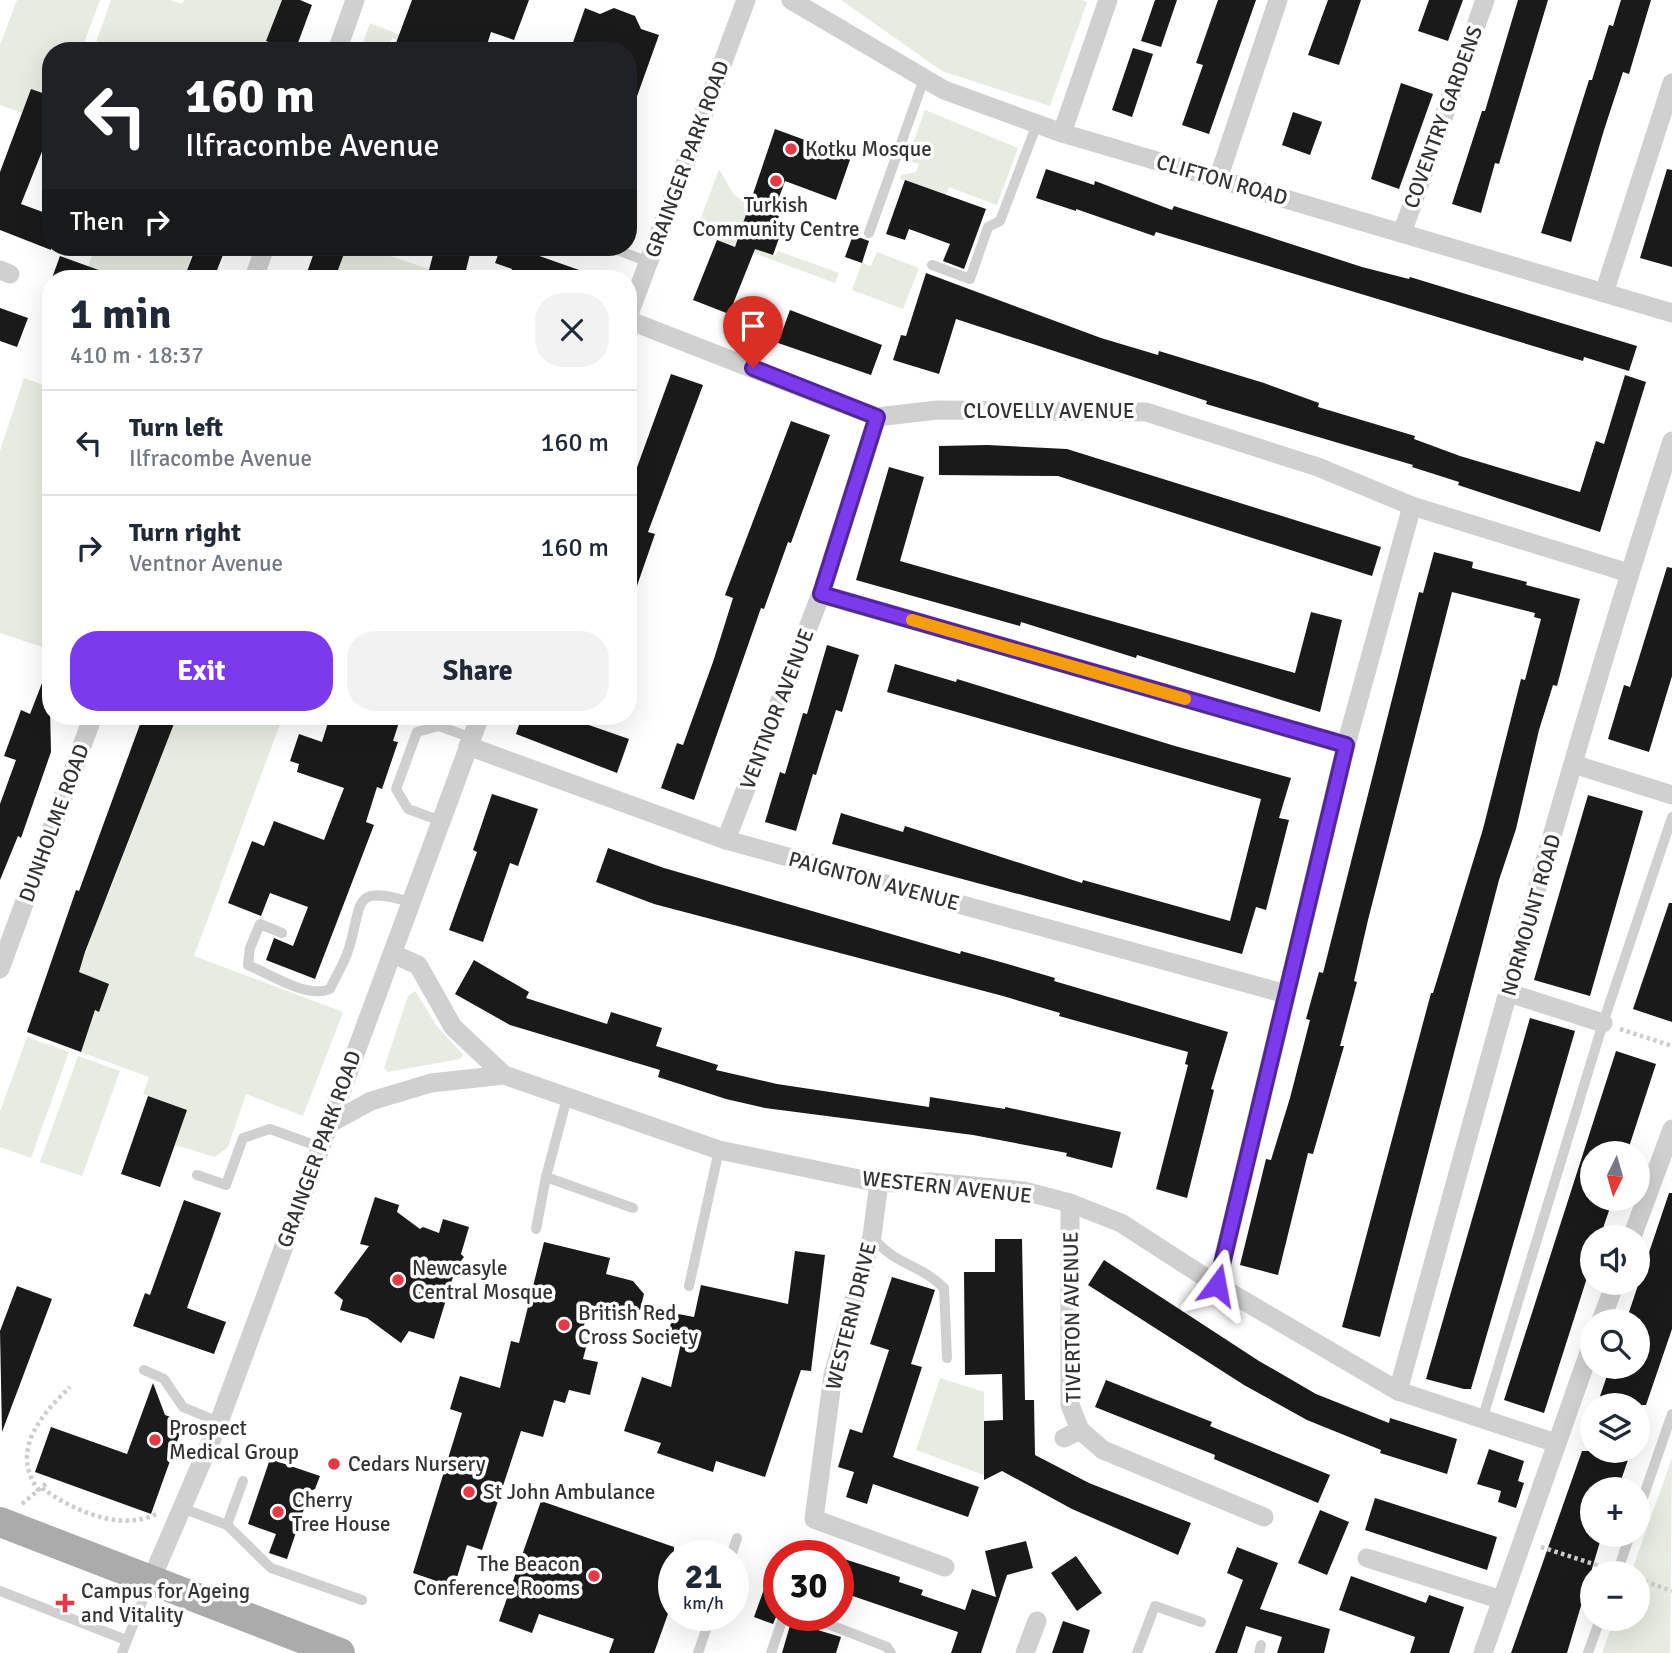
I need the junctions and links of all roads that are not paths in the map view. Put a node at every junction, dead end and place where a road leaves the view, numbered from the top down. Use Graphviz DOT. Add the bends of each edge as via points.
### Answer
graph roads {
  1 [pos="355,0"];
  2 [pos="746,0"];
  3 [pos="791,0"];
  4 [pos="1108,0"];
  5 [pos="1278,0"];
  6 [pos="1485,0"];
  7 [pos="340,42"];
  8 [pos="925,79"];
  9 [pos="1672,83"];
  10 [pos="1037,124"];
  11 [pos="1062,133"];
  12 [pos="1217,179"];
  13 [pos="869,233"];
  14 [pos="1402,233"];
  15 [pos="633,256"];
  16 [pos="649,262"];
  17 [pos="932,265"];
  18 [pos="1604,293"];
  19 [pos="637,295"];
  20 [pos="1672,313"];
  21 [pos="637,323"];
  22 [pos="877,417"];
  23 [pos="1672,441"];
  24 [pos="1412,506"];
  25 [pos="1629,573"];
  26 [pos="821,594"];
  27 [pos="90,725"];
  28 [pos="477,725"];
  29 [pos="470,742"];
  30 [pos="1346,745"];
  31 [pos="1573,764"];
  32 [pos="1672,795"];
  33 [pos="1672,817"];
  34 [pos="441,821"];
  35 [pos="726,840"];
  36 [pos="410,902"];
  37 [pos="282,933"];
  38 [pos="393,954"];
  39 [pos="0,969"];
  40 [pos="1509,993"];
  41 [pos="1286,994"];
  42 [pos="1603,1023"];
  43 [pos="504,1075"];
  44 [pos="567,1098"];
  45 [pos="327,1125"];
  46 [pos="1672,1129"];
  47 [pos="320,1147"];
  48 [pos="719,1150"];
  49 [pos="197,1175"];
  50 [pos="546,1177"];
  51 [pos="879,1183"];
  52 [pos="1070,1203"];
  53 [pos="633,1208"];
  54 [pos="1636,1225"];
  55 [pos="537,1229"];
  56 [pos="872,1236"];
  57 [pos="1217,1285"];
  58 [pos="690,1286"];
  59 [pos="947,1358"];
  60 [pos="144,1370"];
  61 [pos="1580,1377"];
  62 [pos="1398,1391"];
  63 [pos="1672,1414"];
  64 [pos="1482,1419"];
  65 [pos="219,1422"];
  66 [pos="1556,1443"];
  67 [pos="1650,1477"];
  68 [pos="243,1480"];
  69 [pos="182,1508"];
  70 [pos="1264,1517"];
  71 [pos="0,1522"];
  72 [pos="228,1525"];
  73 [pos="1367,1558"];
  74 [pos="945,1567"];
  75 [pos="152,1580"];
  76 [pos="0,1591"];
  77 [pos="362,1600"];
  78 [pos="1502,1600"];
  79 [pos="1037,1621"];
  80 [pos="1200,1622"];
  81 [pos="706,1631"];
  82 [pos="779,1631"];
  83 [pos="846,1631"];
  84 [pos="1596,1631"];
  85 [pos="127,1640"];
  86 [pos="122,1653"];
  87 [pos="340,1653"];
  88 [pos="698,1653"];
  89 [pos="771,1653"];
  90 [pos="891,1653"];
  91 [pos="1025,1653"];
  92 [pos="1137,1653"];
  93 [pos="1483,1653"];
  94 [pos="1588,1653"];
  1 -- 7 [label="street"];
  2 -- 16 [label="street, GRAINGER PARK ROAD"];
  3 -- 8 [label="street, CLIFTON ROAD"];
  4 -- 11 [label="street"];
  5 -- 12 [label="street"];
  6 -- 14 [label="street, COVENTRY GARDENS"];
  8 -- 10 [label="street, CLIFTON ROAD"];
  8 -- 13 [label="lane"];
  9 -- 18 [label="street"];
  10 -- 11 [label="street, CLIFTON ROAD"];
  10 -- 17 [label="lane" via="1000,221 988,227 970,279"];
  11 -- 12 [label="street, CLIFTON ROAD"];
  12 -- 14 [label="street, CLIFTON ROAD"];
  14 -- 18 [label="street, CLIFTON ROAD"];
  15 -- 16 [label="lane"];
  16 -- 19 [label="street, GRAINGER PARK ROAD"];
  18 -- 20 [label="street, CLIFTON ROAD"];
  21 -- 22 [label="street, CLOVELLY AVENUE"];
  22 -- 24 [label="street, CLOVELLY AVENUE" via="937,410 1146,412 1318,467"];
  22 -- 26 [label="street, VENTNOR AVENUE"];
  23 -- 25 [label="street, NORMOUNT ROAD"];
  24 -- 25 [label="street, CLOVELLY AVENUE"];
  24 -- 30 [label="street"];
  25 -- 31 [label="street, NORMOUNT ROAD"];
  26 -- 30 [label="street"];
  26 -- 35 [label="street, VENTNOR AVENUE"];
  27 -- 39 [label="street, DUNHOLME ROAD"];
  28 -- 29 [label="street, GRAINGER PARK ROAD"];
  29 -- 34 [label="street, GRAINGER PARK ROAD"];
  29 -- 34 [label="lane" via="439,726 417,732 412,743 396,789 408,809"];
  29 -- 35 [label="street, PAIGNTON AVENUE"];
  30 -- 41 [label="street"];
  31 -- 32 [label="street"];
  31 -- 40 [label="street, NORMOUNT ROAD"];
  33 -- 42 [label="lane"];
  34 -- 36 [label="street, GRAINGER PARK ROAD"];
  35 -- 41 [label="street, PAIGNTON AVENUE"];
  36 -- 37 [label="lane" via="383,894 363,901 356,912 349,949 330,989 322,992 309,991 248,965 260,924"];
  36 -- 38 [label="street, GRAINGER PARK ROAD"];
  38 -- 43 [label="street, WESTERN AVENUE" via="418,965 453,1027"];
  38 -- 45 [label="street, GRAINGER PARK ROAD"];
  40 -- 42 [label="street"];
  40 -- 62 [label="street, NORMOUNT ROAD"];
  41 -- 57 [label="street"];
  42 -- 64 [label="lane"];
  43 -- 44 [label="street, WESTERN AVENUE"];
  43 -- 45 [label="street, WESTERN AVENUE" via="431,1083 371,1101"];
  44 -- 48 [label="street, WESTERN AVENUE"];
  44 -- 50 [label="lane"];
  45 -- 47 [label="street, GRAINGER PARK ROAD"];
  46 -- 54 [label="street"];
  47 -- 49 [label="lane" via="270,1129 243,1139 226,1185"];
  47 -- 65 [label="street, GRAINGER PARK ROAD"];
  48 -- 51 [label="street, WESTERN AVENUE"];
  48 -- 58 [label="lane"];
  50 -- 53 [label="lane"];
  50 -- 55 [label="lane"];
  51 -- 52 [label="street, WESTERN AVENUE" via="932,1182 1024,1191"];
  51 -- 56 [label="street, WESTERN DRIVE"];
  52 -- 57 [label="street, WESTERN AVENUE" via="1121,1223"];
  52 -- 70 [label="street, TIVERTON AVENUE" via="1072,1434"];
  56 -- 59 [label="lane" via="884,1253 934,1278 944,1289"];
  56 -- 74 [label="street, WESTERN DRIVE" via="833,1375 814,1518"];
  57 -- 62 [label="street, WESTERN AVENUE"];
  60 -- 65 [label="lane" via="164,1378 183,1408"];
  61 -- 66 [label="street"];
  62 -- 64 [label="street, WESTERN AVENUE"];
  63 -- 67 [label="lane"];
  64 -- 66 [label="street, WESTERN AVENUE"];
  65 -- 69 [label="street, GRAINGER PARK ROAD"];
  66 -- 78 [label="street"];
  68 -- 72 [label="lane"];
  69 -- 72 [label="lane"];
  69 -- 75 [label="street, GRAINGER PARK ROAD"];
  71 -- 75 [label="main road"];
  72 -- 77 [label="lane" via="271,1568"];
  73 -- 78 [label="street"];
  75 -- 85 [label="lane"];
  75 -- 87 [label="main road" via="298,1642"];
  76 -- 85 [label="lane"];
  78 -- 93 [label="street"];
  79 -- 91 [label="street"];
  80 -- 92 [label="lane" via="1154,1606"];
  81 -- 88 [label="lane"];
  82 -- 89 [label="lane"];
  83 -- 90 [label="lane" via="887,1647"];
  84 -- 94 [label="lane"];
  85 -- 86 [label="lane"];
}
